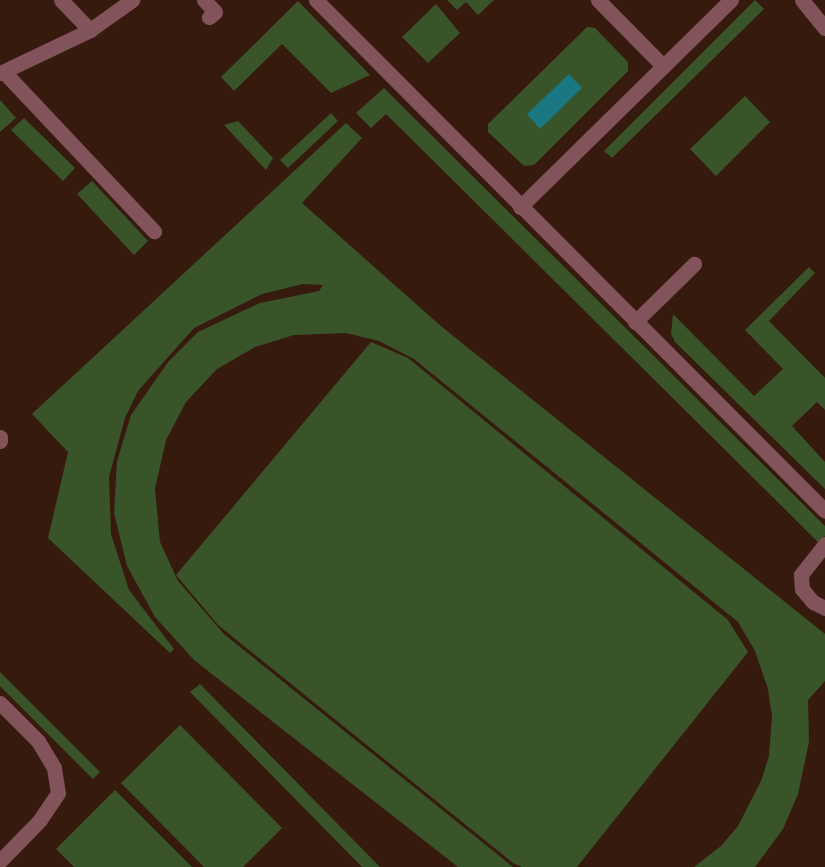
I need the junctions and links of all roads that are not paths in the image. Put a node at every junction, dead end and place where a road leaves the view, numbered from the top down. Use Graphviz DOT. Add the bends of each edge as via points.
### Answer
graph roads {
  1 [pos="61,0"];
  2 [pos="132,0"];
  3 [pos="204,0"];
  4 [pos="316,0"];
  5 [pos="598,0"];
  6 [pos="731,0"];
  7 [pos="802,0"];
  8 [pos="209,17"];
  9 [pos="825,28"];
  10 [pos="90,30"];
  11 [pos="663,66"];
  12 [pos="2,73"];
  13 [pos="520,207"];
  14 [pos="154,231"];
  15 [pos="694,264"];
  16 [pos="635,322"];
  17 [pos="825,511"];
  18 [pos="825,544"];
  19 [pos="825,608"];
  20 [pos="0,703"];
  21 [pos="0,861"];
  1 -- 10 [label="lane"];
  2 -- 10 [label="lane"];
  3 -- 8 [label="lane" via="215,12"];
  4 -- 13 [label="lane"];
  5 -- 11 [label="lane"];
  6 -- 11 [label="lane"];
  7 -- 9 [label="lane"];
  10 -- 12 [label="lane"];
  11 -- 13 [label="lane"];
  12 -- 14 [label="lane"];
  13 -- 16 [label="lane"];
  15 -- 16 [label="lane"];
  16 -- 17 [label="lane"];
  18 -- 19 [label="lane" via="801,575 802,589 813,602"];
  20 -- 21 [label="lane" via="38,741 54,768 58,793 40,820"];
}
